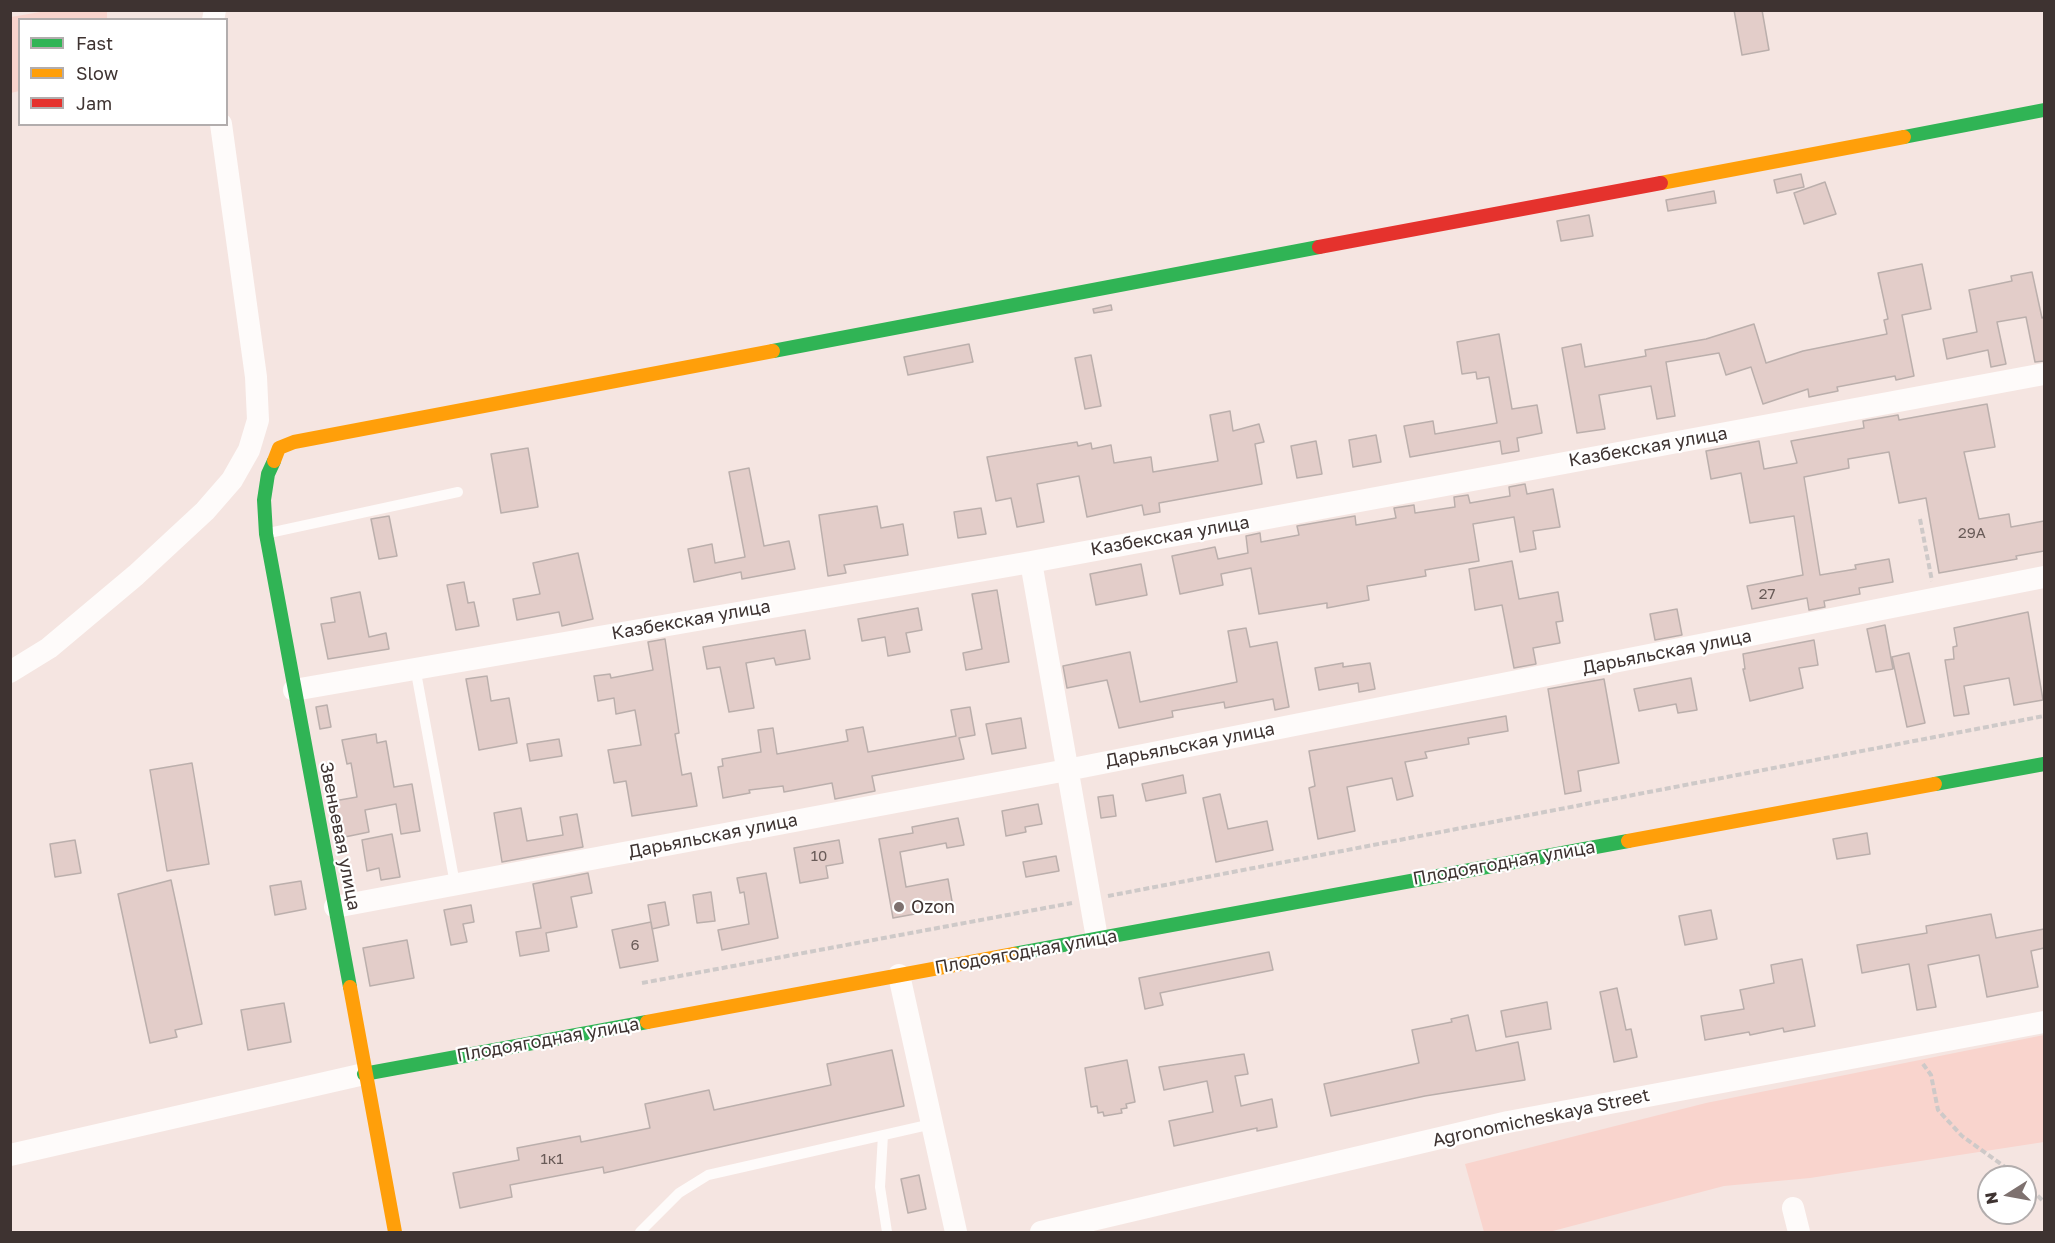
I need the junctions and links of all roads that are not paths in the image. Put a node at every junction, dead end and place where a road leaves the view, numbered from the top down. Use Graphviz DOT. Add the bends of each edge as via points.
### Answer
graph roads {
  1 [pos="2044,110"];
  2 [pos="221,126"];
  3 [pos="2044,374"];
  4 [pos="458,492"];
  5 [pos="266,534"];
  6 [pos="1031,562"];
  7 [pos="2044,577"];
  8 [pos="415,667"];
  9 [pos="10,672"];
  10 [pos="294,690"];
  11 [pos="2044,764"];
  12 [pos="1067,770"];
  13 [pos="455,884"];
  14 [pos="335,907"];
  15 [pos="1097,938"];
  16 [pos="899,975"];
  17 [pos="2044,1022"];
  18 [pos="364,1074"];
  19 [pos="932,1124"];
  20 [pos="883,1135"];
  21 [pos="11,1152"];
  22 [pos="1793,1208"];
  23 [pos="395,1233"];
  24 [pos="640,1233"];
  25 [pos="887,1233"];
  26 [pos="956,1233"];
  27 [pos="1041,1233"];
  28 [pos="1799,1233"];
  1 -- 5 [label="street, Звеньевая улица" via="306,440 279,448 268,474 264,500"];
  2 -- 9 [label="street" via="256,377 258,420 249,450 232,480 205,511 50,648"];
  3 -- 6 [label="street, Казбекская улица"];
  4 -- 5 [label="lane"];
  5 -- 10 [label="street, Звеньевая улица"];
  6 -- 8 [label="street, Казбекская улица"];
  6 -- 12 [label="street"];
  7 -- 12 [label="street, Дарьяльская улица"];
  8 -- 10 [label="street, Казбекская улица"];
  8 -- 13 [label="lane"];
  10 -- 14 [label="street, Звеньевая улица"];
  11 -- 15 [label="street, Плодоягодная улица"];
  12 -- 13 [label="street, Дарьяльская улица"];
  12 -- 15 [label="street"];
  13 -- 14 [label="street, Дарьяльская улица"];
  14 -- 18 [label="street, Звеньевая улица"];
  15 -- 16 [label="street, Плодоягодная улица"];
  16 -- 18 [label="street, Плодоягодная улица"];
  16 -- 19 [label="street"];
  17 -- 27 [label="street, Agronomicheskaya Street" via="1508,1122"];
  18 -- 21 [label="street, Плодоягодная улица"];
  18 -- 23 [label="street, Звеньевая улица"];
  19 -- 20 [label="lane"];
  19 -- 26 [label="street"];
  20 -- 24 [label="lane" via="708,1175 679,1193"];
  20 -- 25 [label="lane" via="880,1187"];
  22 -- 28 [label="street"];
}
